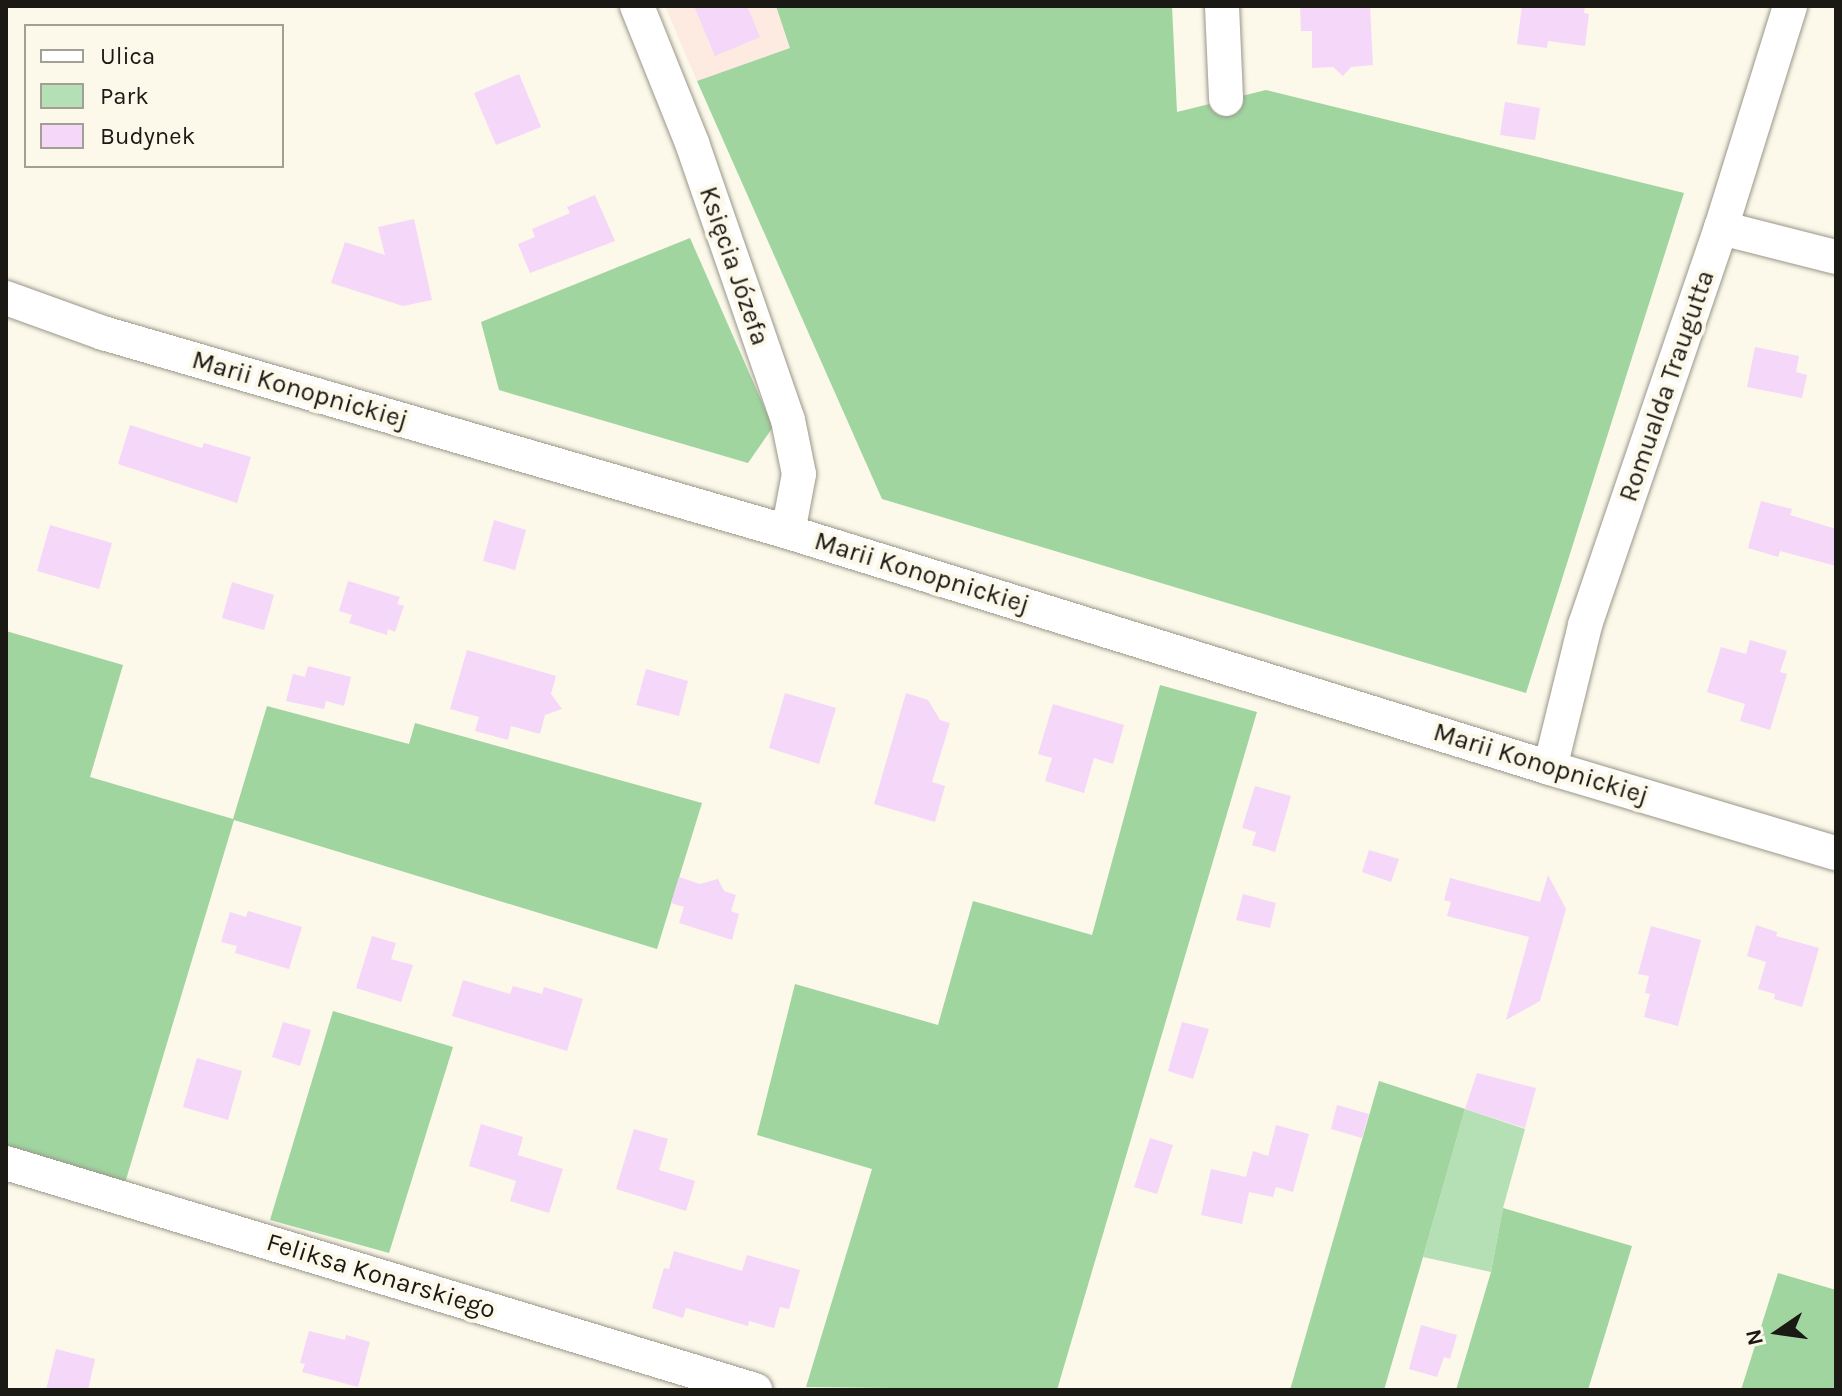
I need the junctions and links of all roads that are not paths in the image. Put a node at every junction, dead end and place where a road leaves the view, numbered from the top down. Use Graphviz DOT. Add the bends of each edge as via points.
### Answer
graph roads {
  1 [pos="637,6"];
  2 [pos="1222,6"];
  3 [pos="1790,6"];
  4 [pos="1226,99"];
  5 [pos="1721,228"];
  6 [pos="1836,257"];
  7 [pos="6,298"];
  8 [pos="788,532"];
  9 [pos="1550,768"];
  10 [pos="1836,853"];
  11 [pos="6,1163"];
  12 [pos="755,1390"];
  1 -- 8 [label="street, Księcia Józefa" via="692,143 788,420 799,474"];
  2 -- 4 [label="street"];
  3 -- 5 [label="street, Romualda Traugutta"];
  5 -- 6 [label="street"];
  5 -- 9 [label="street, Romualda Traugutta" via="1585,625"];
  7 -- 8 [label="street, Marii Konopnickiej" via="103,333"];
  8 -- 9 [label="street, Marii Konopnickiej"];
  9 -- 10 [label="street, Marii Konopnickiej"];
  11 -- 12 [label="street, Feliksa Konarskiego"];
}
